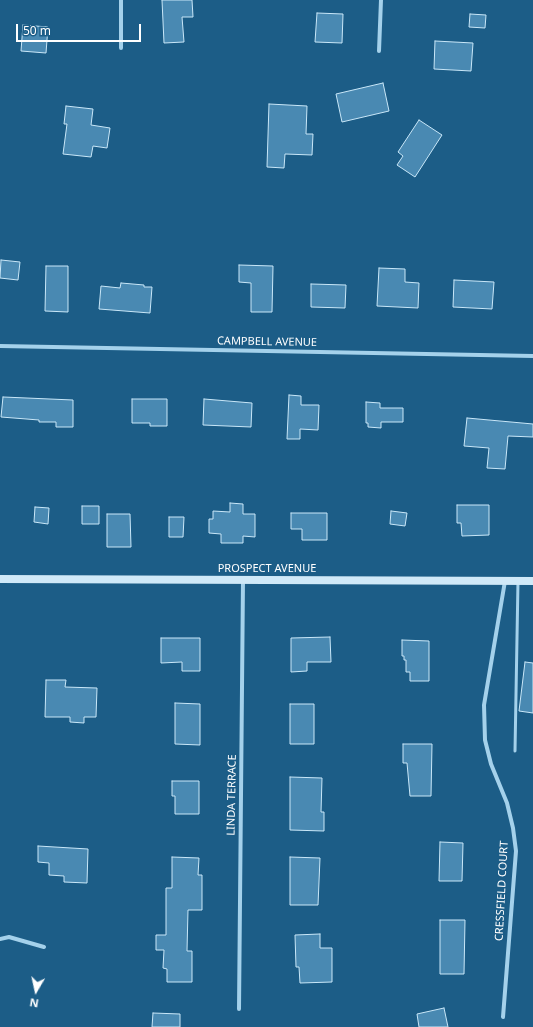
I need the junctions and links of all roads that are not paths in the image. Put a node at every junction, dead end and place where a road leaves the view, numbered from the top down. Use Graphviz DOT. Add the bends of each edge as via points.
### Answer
graph roads {
  1 [pos="121,0"];
  2 [pos="381,0"];
  3 [pos="121,48"];
  4 [pos="379,51"];
  5 [pos="0,346"];
  6 [pos="533,356"];
  7 [pos="0,579"];
  8 [pos="243,580"];
  9 [pos="505,581"];
  10 [pos="518,581"];
  11 [pos="533,581"];
  12 [pos="515,751"];
  13 [pos="0,939"];
  14 [pos="44,947"];
  15 [pos="239,1009"];
  16 [pos="503,1017"];
  1 -- 3 [label="street"];
  2 -- 4 [label="street"];
  5 -- 6 [label="street, CAMPBELL AVENUE"];
  7 -- 8 [label="main road, PROSPECT AVENUE"];
  8 -- 9 [label="main road, PROSPECT AVENUE"];
  8 -- 15 [label="street, LINDA TERRACE"];
  9 -- 10 [label="main road, PROSPECT AVENUE"];
  9 -- 16 [label="street, CRESSFIELD COURT" via="484,705 485,740 491,764 507,803 516,851"];
  10 -- 11 [label="main road, PROSPECT AVENUE"];
  10 -- 12 [label="lane"];
  13 -- 14 [label="street" via="8,937"];
}
